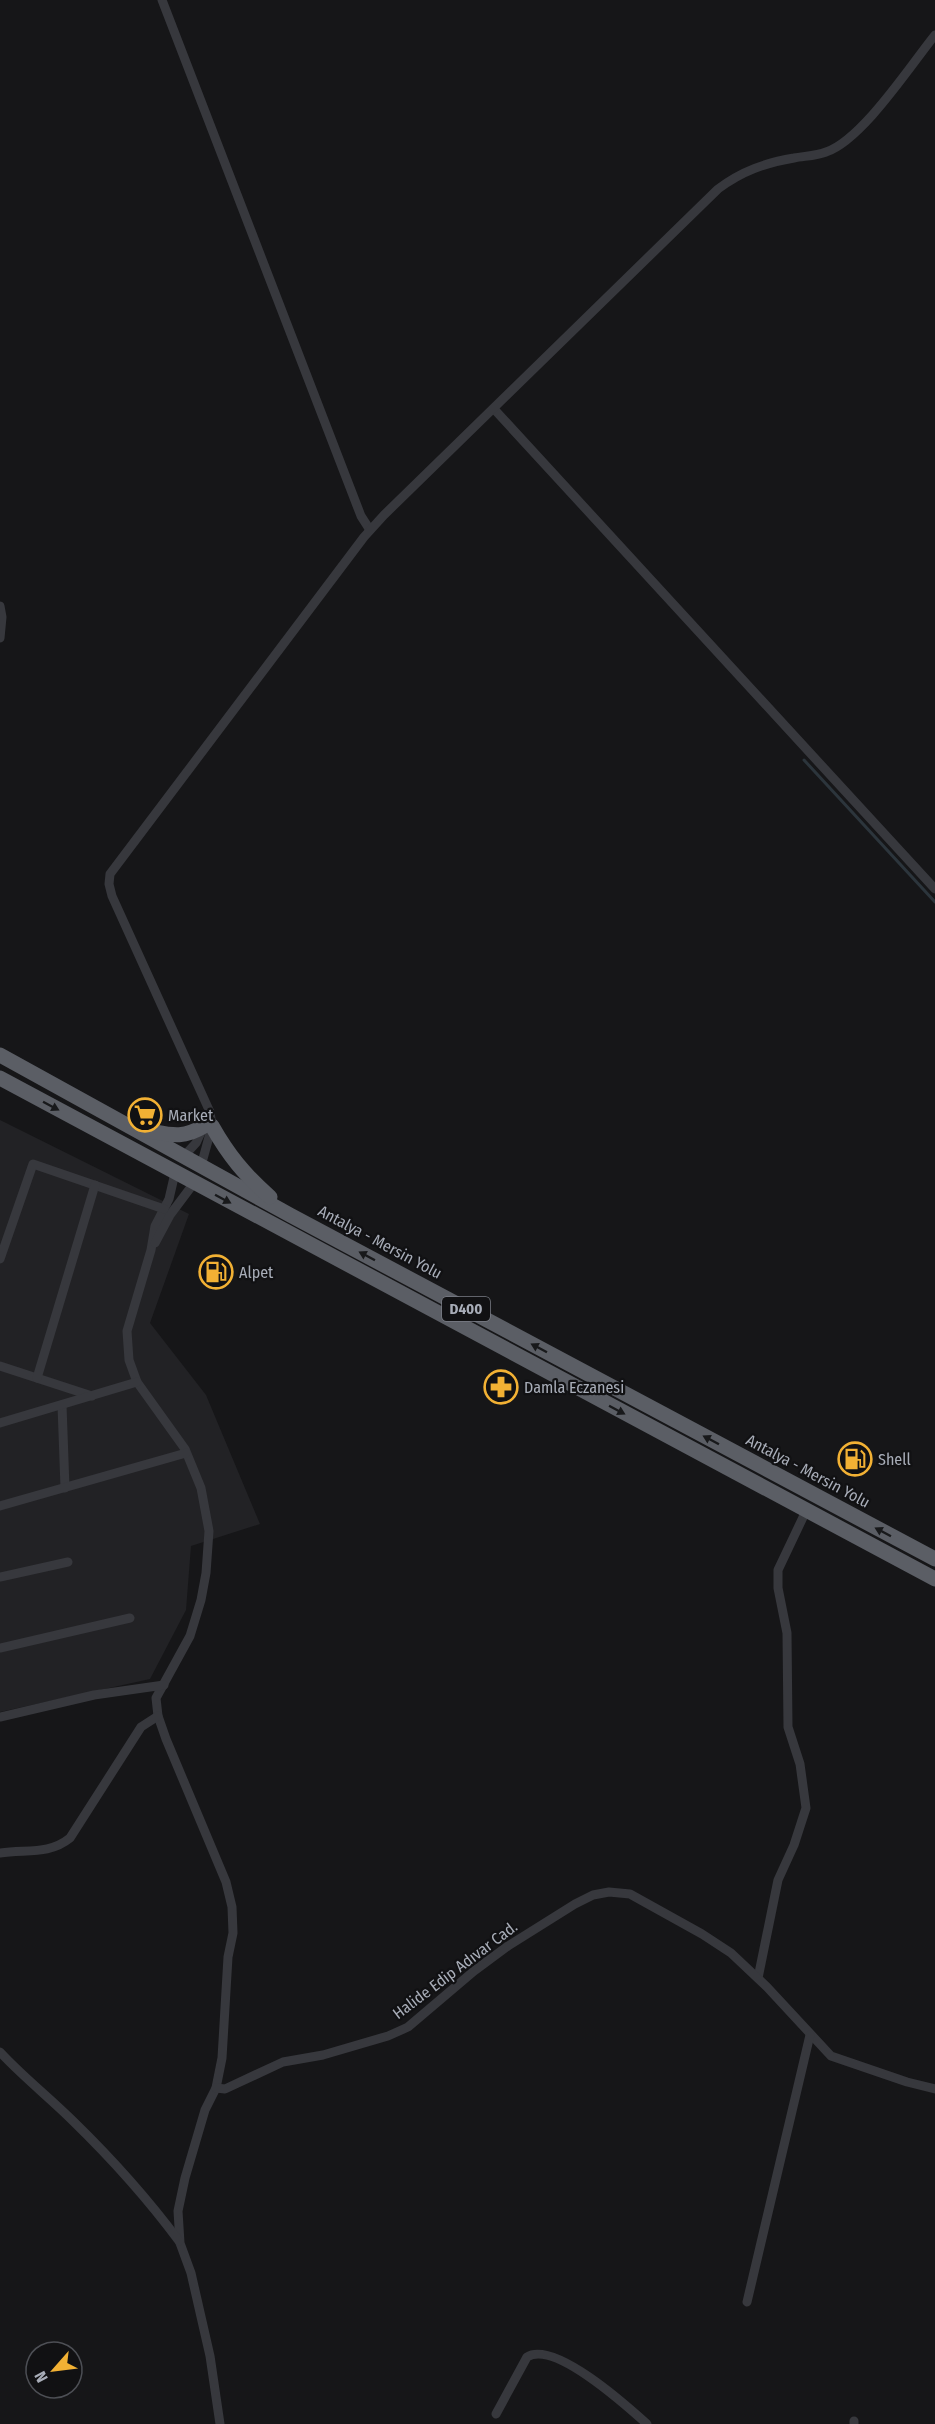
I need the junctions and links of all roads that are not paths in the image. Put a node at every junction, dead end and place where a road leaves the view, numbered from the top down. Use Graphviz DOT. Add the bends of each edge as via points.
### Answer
graph roads {
  1 [pos="162,0"];
  2 [pos="935,35"];
  3 [pos="494,409"];
  4 [pos="370,530"];
  5 [pos="0,606"];
  6 [pos="0,638"];
  7 [pos="935,889"];
  8 [pos="0,1055"];
  9 [pos="0,1078"];
  10 [pos="208,1121"];
  11 [pos="135,1129"];
  12 [pos="184,1156"];
  13 [pos="201,1166"];
  14 [pos="175,1173"];
  15 [pos="194,1183"];
  16 [pos="95,1185"];
  17 [pos="164,1209"];
  18 [pos="290,1215"];
  19 [pos="151,1250"];
  20 [pos="0,1259"];
  21 [pos="0,1366"];
  22 [pos="37,1378"];
  23 [pos="138,1382"];
  24 [pos="92,1396"];
  25 [pos="62,1405"];
  26 [pos="0,1423"];
  27 [pos="186,1453"];
  28 [pos="64,1488"];
  29 [pos="0,1506"];
  30 [pos="806,1511"];
  31 [pos="935,1559"];
  32 [pos="68,1562"];
  33 [pos="0,1577"];
  34 [pos="935,1579"];
  35 [pos="130,1618"];
  36 [pos="0,1648"];
  37 [pos="164,1684"];
  38 [pos="158,1716"];
  39 [pos="0,1717"];
  40 [pos="0,1853"];
  41 [pos="758,1978"];
  42 [pos="810,2035"];
  43 [pos="0,2052"];
  44 [pos="216,2088"];
  45 [pos="935,2089"];
  46 [pos="180,2242"];
  47 [pos="747,2302"];
  48 [pos="496,2414"];
  49 [pos="220,2424"];
  50 [pos="647,2424"];
  1 -- 4 [label="street" via="331,440"];
  2 -- 3 [label="street" via="872,114 838,146 754,167 718,189"];
  3 -- 4 [label="street"];
  3 -- 7 [label="street"];
  4 -- 10 [label="street" via="110,874 112,896 138,948"];
  5 -- 6 [label="street"];
  8 -- 11 [label="highway, Antalya - Mersin Yolu / D400"];
  9 -- 14 [label="highway, D400, one-way"];
  10 -- 11 [label="highway" via="189,1135"];
  10 -- 12 [label="street"];
  10 -- 13 [label="street"];
  10 -- 18 [label="highway" via="240,1170"];
  11 -- 12 [label="highway, Antalya - Mersin Yolu / D400"];
  12 -- 13 [label="highway, Antalya - Mersin Yolu / D400"];
  12 -- 14 [label="highway"];
  13 -- 15 [label="highway"];
  13 -- 18 [label="highway, Antalya - Mersin Yolu / D400"];
  14 -- 15 [label="highway, D400"];
  14 -- 17 [label="street"];
  15 -- 19 [label="street"];
  15 -- 30 [label="highway, D400, one-way"];
  16 -- 17 [label="street"];
  16 -- 20 [label="street" via="33,1164"];
  16 -- 22 [label="street"];
  17 -- 19 [label="street" via="155,1226"];
  31 -- 18 [label="highway, Antalya - Mersin Yolu / D400, one-way"];
  19 -- 23 [label="street" via="127,1331 129,1360"];
  21 -- 22 [label="street"];
  22 -- 24 [label="street"];
  23 -- 24 [label="street"];
  23 -- 27 [label="street"];
  24 -- 25 [label="street"];
  25 -- 26 [label="street"];
  25 -- 28 [label="street"];
  27 -- 28 [label="street"];
  27 -- 37 [label="street" via="201,1488 209,1531 206,1573 190,1636"];
  28 -- 29 [label="street"];
  30 -- 34 [label="highway, D400"];
  30 -- 41 [label="street" via="778,1570 787,1633 788,1727 800,1764 806,1808 778,1880"];
  32 -- 33 [label="street"];
  35 -- 36 [label="street"];
  37 -- 38 [label="street" via="156,1698"];
  37 -- 39 [label="street" via="94,1695"];
  38 -- 40 [label="street" via="141,1727 70,1838 47,1850"];
  38 -- 44 [label="street" via="226,1882 232,1907 222,2058"];
  41 -- 42 [label="street, Halide Edip Adıvar Cad."];
  41 -- 44 [label="street, Halide Edip Adıvar Cad." via="731,1953 630,1894 593,1895 474,1971 408,2027 323,2055 283,2062 225,2089"];
  42 -- 45 [label="street, Halide Edip Adıvar Cad." via="831,2056"];
  42 -- 47 [label="street"];
  43 -- 46 [label="street" via="118,2165"];
  44 -- 46 [label="street" via="205,2110 185,2178 178,2211"];
  46 -- 49 [label="street" via="210,2356"];
  48 -- 50 [label="street" via="527,2357 539,2354 597,2381"];
}
